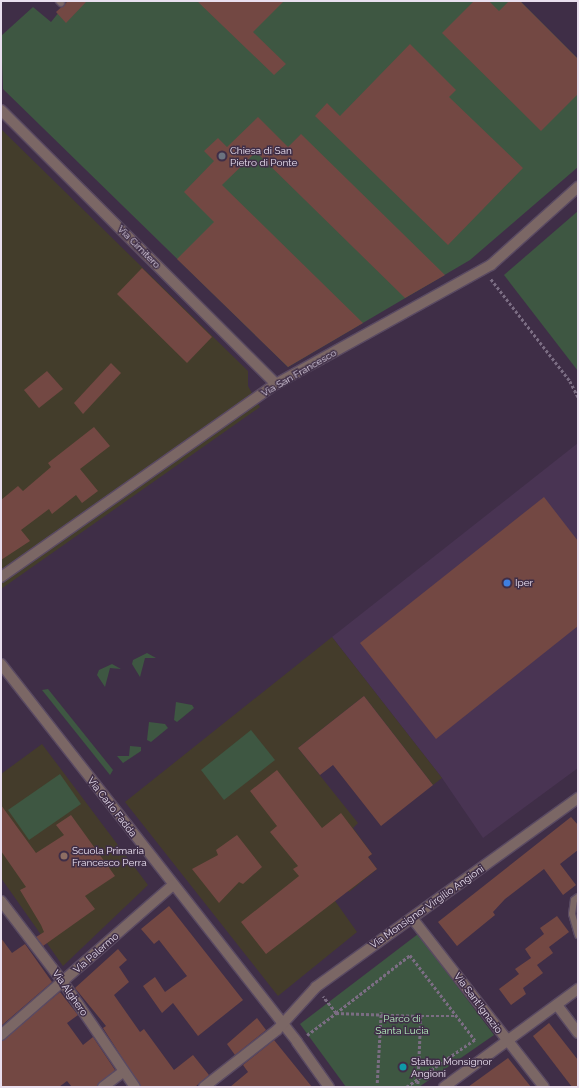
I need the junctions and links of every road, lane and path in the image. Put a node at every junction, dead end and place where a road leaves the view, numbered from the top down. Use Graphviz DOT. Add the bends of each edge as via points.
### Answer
graph roads {
  1 [pos="1,110"];
  2 [pos="578,187"];
  3 [pos="482,270"];
  4 [pos="276,384"];
  5 [pos="578,397"];
  6 [pos="1,577"];
  7 [pos="1,664"];
  8 [pos="578,798"];
  9 [pos="172,886"];
  10 [pos="578,897"];
  11 [pos="1,901"];
  12 [pos="412,918"];
  13 [pos="578,935"];
  14 [pos="63,982"];
  15 [pos="316,987"];
  16 [pos="578,989"];
  17 [pos="557,1005"];
  18 [pos="381,1012"];
  19 [pos="336,1013"];
  20 [pos="421,1016"];
  21 [pos="457,1016"];
  22 [pos="283,1024"];
  23 [pos="578,1033"];
  24 [pos="1,1035"];
  25 [pos="297,1042"];
  26 [pos="508,1042"];
  27 [pos="124,1071"];
  28 [pos="418,1080"];
  29 [pos="377,1083"];
  30 [pos="103,1087"];
  31 [pos="135,1087"];
  32 [pos="204,1087"];
  33 [pos="329,1087"];
  34 [pos="407,1087"];
  35 [pos="418,1087"];
  36 [pos="444,1087"];
  37 [pos="544,1087"];
  1 -- 4 [label="street, Via Cimitero"];
  2 -- 3 [label="street, Via San Francesco"];
  3 -- 4 [label="street, Via San Francesco"];
  3 -- 5 [label="path" via="495,282 504,298 570,382"];
  4 -- 6 [label="street, Via San Francesco"];
  7 -- 9 [label="street, Via Carlo Fadda"];
  8 -- 12 [label="street, Via Monsignor Virgilio Angioni"];
  9 -- 14 [label="street, Via Palermo"];
  9 -- 22 [label="street, Via Carlo Fadda"];
  10 -- 13 [label="lane" via="574,900 572,914"];
  11 -- 14 [label="street, Via Alghero"];
  12 -- 15 [label="street, Via Monsignor Virgilio Angioni"];
  12 -- 26 [label="street, Via Sant'Ignazio"];
  14 -- 24 [label="street, Via Palermo"];
  14 -- 27 [label="street, Via Alghero"];
  15 -- 19 [label="path"];
  15 -- 22 [label="street, Via Monsignor Virgilio Angioni"];
  16 -- 17 [label="street"];
  17 -- 23 [label="street"];
  17 -- 26 [label="street"];
  18 -- 19 [label="path"];
  18 -- 20 [label="path"];
  18 -- 29 [label="path"];
  19 -- 21 [label="path" via="410,955"];
  19 -- 25 [label="path"];
  20 -- 21 [label="path"];
  20 -- 28 [label="path"];
  21 -- 28 [label="path" via="475,1040"];
  22 -- 25 [label="street, Via Carlo Fadda"];
  22 -- 32 [label="street"];
  25 -- 33 [label="street, Via Carlo Fadda"];
  26 -- 36 [label="street"];
  26 -- 37 [label="street, Via Sant'Ignazio"];
  27 -- 30 [label="street"];
  27 -- 31 [label="street, Via Alghero"];
  28 -- 34 [label="path"];
  28 -- 35 [label="path"];
}
